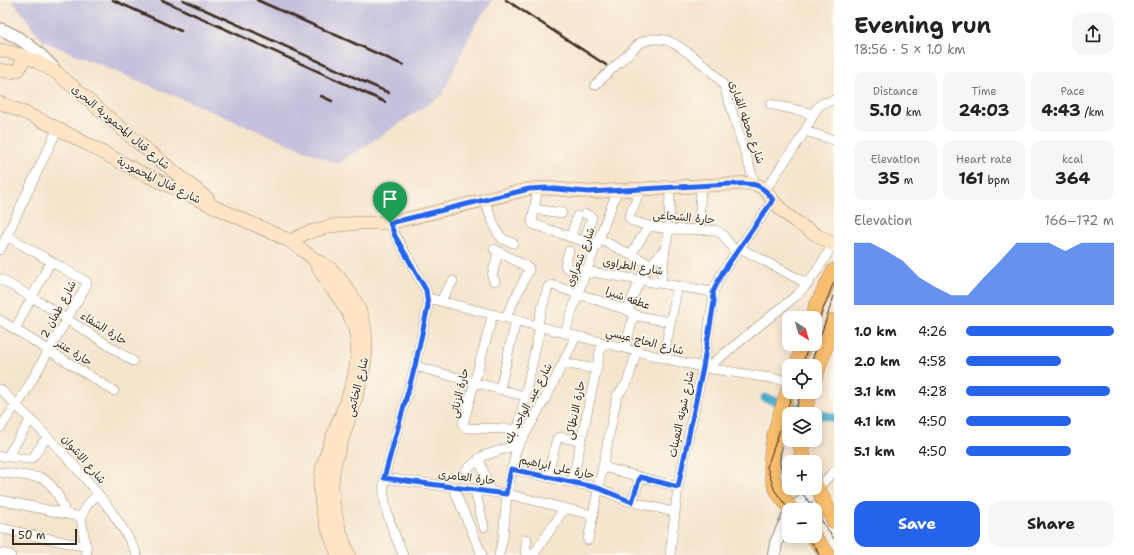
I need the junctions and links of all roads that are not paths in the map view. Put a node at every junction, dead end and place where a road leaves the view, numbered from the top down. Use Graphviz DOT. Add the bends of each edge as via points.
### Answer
graph roads {
  1 [pos="0,29"];
  2 [pos="0,50"];
  3 [pos="18,54"];
  4 [pos="0,70"];
  5 [pos="58,73"];
  6 [pos="595,86"];
  7 [pos="834,100"];
  8 [pos="0,103"];
  9 [pos="770,104"];
  10 [pos="814,114"];
  11 [pos="58,128"];
  12 [pos="805,131"];
  13 [pos="834,140"];
  14 [pos="701,186"];
  15 [pos="760,187"];
  16 [pos="538,188"];
  17 [pos="670,188"];
  18 [pos="641,189"];
  19 [pos="618,190"];
  20 [pos="484,200"];
  21 [pos="773,200"];
  22 [pos="219,208"];
  23 [pos="534,209"];
  24 [pos="562,213"];
  25 [pos="390,223"];
  26 [pos="648,226"];
  27 [pos="669,229"];
  28 [pos="699,229"];
  29 [pos="7,236"];
  30 [pos="571,237"];
  31 [pos="290,241"];
  32 [pos="584,241"];
  33 [pos="598,242"];
  34 [pos="513,243"];
  35 [pos="833,244"];
  36 [pos="664,249"];
  37 [pos="0,250"];
  38 [pos="569,251"];
  39 [pos="738,251"];
  40 [pos="631,254"];
  41 [pos="51,261"];
  42 [pos="315,261"];
  43 [pos="650,264"];
  44 [pos="587,271"];
  45 [pos="831,276"];
  46 [pos="0,279"];
  47 [pos="639,279"];
  48 [pos="453,281"];
  49 [pos="495,281"];
  50 [pos="661,283"];
  51 [pos="808,284"];
  52 [pos="678,286"];
  53 [pos="713,292"];
  54 [pos="578,293"];
  55 [pos="32,297"];
  56 [pos="428,298"];
  57 [pos="441,301"];
  58 [pos="815,311"];
  59 [pos="631,312"];
  60 [pos="493,314"];
  61 [pos="506,317"];
  62 [pos="68,319"];
  63 [pos="0,320"];
  64 [pos="516,320"];
  65 [pos="834,321"];
  66 [pos="670,322"];
  67 [pos="538,326"];
  68 [pos="15,329"];
  69 [pos="565,334"];
  70 [pos="576,336"];
  71 [pos="602,343"];
  72 [pos="625,348"];
  73 [pos="50,351"];
  74 [pos="637,351"];
  75 [pos="663,358"];
  76 [pos="821,359"];
  77 [pos="133,360"];
  78 [pos="563,363"];
  79 [pos="415,366"];
  80 [pos="705,367"];
  81 [pos="596,370"];
  82 [pos="782,381"];
  83 [pos="474,382"];
  84 [pos="0,389"];
  85 [pos="500,389"];
  86 [pos="114,391"];
  87 [pos="524,396"];
  88 [pos="786,399"];
  89 [pos="16,405"];
  90 [pos="31,419"];
  91 [pos="0,428"];
  92 [pos="518,429"];
  93 [pos="47,437"];
  94 [pos="580,440"];
  95 [pos="519,444"];
  96 [pos="4,456"];
  97 [pos="479,458"];
  98 [pos="603,467"];
  99 [pos="511,469"];
  100 [pos="466,470"];
  101 [pos="834,471"];
  102 [pos="0,472"];
  103 [pos="547,477"];
  104 [pos="640,477"];
  105 [pos="384,478"];
  106 [pos="822,481"];
  107 [pos="572,483"];
  108 [pos="453,487"];
  109 [pos="678,487"];
  110 [pos="598,488"];
  111 [pos="474,490"];
  112 [pos="490,492"];
  113 [pos="98,494"];
  114 [pos="506,494"];
  115 [pos="807,495"];
  116 [pos="821,495"];
  117 [pos="0,500"];
  118 [pos="632,502"];
  119 [pos="787,503"];
  120 [pos="799,503"];
  121 [pos="564,508"];
  122 [pos="674,512"];
  123 [pos="65,513"];
  124 [pos="593,515"];
  125 [pos="81,517"];
  126 [pos="834,521"];
  127 [pos="484,527"];
  128 [pos="0,528"];
  129 [pos="782,531"];
  130 [pos="527,539"];
  131 [pos="588,540"];
  132 [pos="819,543"];
  133 [pos="87,551"];
  134 [pos="0,553"];
  135 [pos="11,555"];
  136 [pos="137,555"];
  137 [pos="338,555"];
  138 [pos="349,555"];
  139 [pos="403,555"];
  140 [pos="482,555"];
  141 [pos="500,555"];
  142 [pos="670,555"];
  143 [pos="774,555"];
  144 [pos="828,555"];
  1 -- 5 [label="street" via="27,43"];
  2 -- 3 [label="main road, شارع قنال المحمودية البحرى"];
  3 -- 4 [label="main road" via="22,64 18,70"];
  3 -- 5 [label="main road, شارع قنال المحمودية البحرى"];
  5 -- 22 [label="main road, شارع قنال المحمودية البحرى" via="136,142"];
  6 -- 15 [label="street, شارع محطه القبارى" via="640,43 650,39 665,40 676,45 714,74 724,86"];
  7 -- 10 [label="street" via="822,103"];
  8 -- 11 [label="main road, شارع قنال المحمودية"];
  9 -- 10 [label="street"];
  10 -- 12 [label="street"];
  11 -- 22 [label="main road, شارع قنال المحمودية" via="136,170"];
  11 -- 29 [label="street"];
  12 -- 13 [label="street"];
  12 -- 15 [label="street"];
  14 -- 15 [label="main road"];
  14 -- 17 [label="main road"];
  14 -- 28 [label="street"];
  15 -- 21 [label="main road"];
  16 -- 19 [label="main road" via="580,192"];
  16 -- 20 [label="main road"];
  16 -- 23 [label="street"];
  17 -- 18 [label="main road"];
  17 -- 27 [label="street"];
  18 -- 19 [label="main road"];
  18 -- 26 [label="street, حارة الشجاعى" via="630,217 632,221"];
  19 -- 33 [label="street, شارع شعراوى"];
  20 -- 25 [label="main road"];
  20 -- 34 [label="street" via="498,234"];
  21 -- 35 [label="main road" via="791,219"];
  21 -- 39 [label="street, شارع شونه التعينات"];
  22 -- 31 [label="main road, شارع قنال المحمودية"];
  23 -- 24 [label="street"];
  23 -- 30 [label="street" via="533,224"];
  25 -- 31 [label="main road" via="331,226 306,233"];
  25 -- 56 [label="street"];
  26 -- 27 [label="street, حارة الشجاعى"];
  26 -- 40 [label="street"];
  27 -- 28 [label="street, حارة الشجاعى"];
  27 -- 36 [label="street"];
  28 -- 39 [label="street, حارة الشجاعى" via="720,232"];
  29 -- 37 [label="street"];
  29 -- 41 [label="street, شارع طمان 2"];
  30 -- 32 [label="street"];
  30 -- 32 [label="street" via="581,215 590,216 592,218"];
  31 -- 42 [label="main road, شارع قنال المحمودية"];
  32 -- 33 [label="street"];
  33 -- 40 [label="street"];
  33 -- 44 [label="street, شارع شعراوى"];
  35 -- 51 [label="street"];
  36 -- 43 [label="street"];
  36 -- 50 [label="street"];
  38 -- 44 [label="street, شارع الطراوى" via="565,267"];
  39 -- 51 [label="street"];
  39 -- 53 [label="street, شارع شونه التعينات" via="722,273"];
  40 -- 43 [label="street"];
  41 -- 55 [label="street"];
  41 -- 62 [label="street, شارع طمان 2" via="87,284"];
  42 -- 137 [label="main road, شارع الخاتمى" via="347,309 356,334 356,364 348,397 322,470 321,482 322,512"];
  42 -- 138 [label="main road, شارع الخاتمى" via="323,263 333,271 353,296 366,333 363,375 337,457 332,487 339,526"];
  43 -- 47 [label="street"];
  44 -- 47 [label="street, شارع الطراوى"];
  44 -- 54 [label="street, شارع شعراوى"];
  45 -- 58 [label="main road"];
  46 -- 55 [label="street, حارة الشفاء"];
  47 -- 50 [label="street, شارع الطراوى"];
  47 -- 59 [label="street"];
  48 -- 57 [label="street"];
  49 -- 61 [label="street" via="492,276 496,251 529,268"];
  50 -- 52 [label="street, شارع الطراوى"];
  51 -- 80 [label="street"];
  52 -- 53 [label="street, شارع الطراوى"];
  52 -- 66 [label="street"];
  53 -- 80 [label="street, شارع شونه التعينات" via="714,302"];
  54 -- 59 [label="street, عطفه شبرا"];
  54 -- 67 [label="street, عطفه شبرا" via="550,285"];
  54 -- 69 [label="street, شارع شعراوى"];
  55 -- 62 [label="street, حارة الشفاء"];
  55 -- 68 [label="street"];
  56 -- 57 [label="street, شارع الحاج عيسي"];
  56 -- 79 [label="street" via="427,314"];
  57 -- 60 [label="street, شارع الحاج عيسي"];
  59 -- 66 [label="street, عطفه شبرا"];
  59 -- 72 [label="street"];
  60 -- 61 [label="street, شارع الحاج عيسي"];
  60 -- 83 [label="street, حارة الزناتى"];
  61 -- 64 [label="street, شارع الحاج عيسي"];
  62 -- 73 [label="street, شارع طمان 2"];
  62 -- 77 [label="street, حارة الشفاء"];
  63 -- 68 [label="street, حارة عنتر"];
  64 -- 67 [label="street, شارع الحاج عيسي"];
  64 -- 85 [label="street"];
  65 -- 76 [label="main road"];
  66 -- 75 [label="street"];
  67 -- 69 [label="street, شارع الحاج عيسي"];
  67 -- 87 [label="street"];
  68 -- 73 [label="street, حارة عنتر"];
  69 -- 70 [label="street, شارع الحاج عيسي"];
  70 -- 71 [label="street, شارع الحاج عيسي"];
  70 -- 78 [label="street, شارع عبد الواحد بك"];
  71 -- 72 [label="street, شارع الحاج عيسي"];
  71 -- 81 [label="street, حارة الانطاكى"];
  72 -- 74 [label="street, شارع الحاج عيسي"];
  73 -- 86 [label="street, حارة عنتر"];
  73 -- 89 [label="street, شارع طمان 2"];
  74 -- 75 [label="street, شارع الحاج عيسي"];
  74 -- 98 [label="street" via="627,383 617,396"];
  75 -- 80 [label="street, شارع الحاج عيسي"];
  78 -- 81 [label="street"];
  78 -- 95 [label="street, شارع عبد الواحد بك" via="553,393"];
  79 -- 83 [label="street"];
  79 -- 105 [label="street"];
  80 -- 82 [label="street, شارع الحاج عيسي"];
  80 -- 109 [label="street, شارع شونه التعينات"];
  81 -- 94 [label="street, حارة الانطاكى"];
  83 -- 85 [label="street"];
  83 -- 92 [label="street, حارة الزناتى" via="463,421 464,427"];
  84 -- 89 [label="street, شارع الاشوان"];
  85 -- 87 [label="street"];
  87 -- 92 [label="street"];
  88 -- 119 [label="main road" via="777,424 771,457 775,486"];
  89 -- 90 [label="street, شارع الاشوان"];
  89 -- 91 [label="street, شارع طمان 2"];
  90 -- 93 [label="street, شارع الاشوان"];
  90 -- 96 [label="street"];
  92 -- 95 [label="street"];
  93 -- 96 [label="street" via="30,459"];
  93 -- 113 [label="street, شارع الاشوان"];
  94 -- 103 [label="street" via="560,437 557,439"];
  94 -- 107 [label="street, حارة الانطاكى"];
  95 -- 97 [label="street"];
  95 -- 99 [label="street, شارع عبد الواحد بك"];
  97 -- 100 [label="street"];
  97 -- 112 [label="street"];
  98 -- 104 [label="street"];
  98 -- 110 [label="street"];
  99 -- 103 [label="street, حارة على ابراهيم"];
  99 -- 114 [label="street, شارع عبد الواحد بك"];
  101 -- 106 [label="street"];
  102 -- 123 [label="street" via="42,478 62,500"];
  103 -- 107 [label="street, حارة على ابراهيم"];
  104 -- 109 [label="street"];
  104 -- 118 [label="street"];
  105 -- 108 [label="street, حارة العامرى"];
  105 -- 139 [label="street" via="384,503"];
  107 -- 110 [label="street, حارة على ابراهيم"];
  108 -- 111 [label="street, حارة العامرى"];
  108 -- 140 [label="street"];
  109 -- 122 [label="street, شارع شونه التعينات"];
  110 -- 118 [label="street, حارة على ابراهيم"];
  110 -- 124 [label="street"];
  111 -- 112 [label="street, حارة العامرى"];
  111 -- 127 [label="street"];
  112 -- 114 [label="street, حارة العامرى"];
  113 -- 125 [label="street" via="86,505"];
  113 -- 136 [label="street, شارع الاشوان" via="127,535"];
  114 -- 121 [label="street, حارة العامرى"];
  114 -- 141 [label="street, شارع عبد الواحد بك"];
  115 -- 120 [label="street"];
  116 -- 126 [label="main road"];
  117 -- 123 [label="street"];
  118 -- 122 [label="street, حارة على ابراهيم"];
  121 -- 124 [label="street, حارة العامرى"];
  121 -- 130 [label="street" via="534,554 525,552"];
  122 -- 142 [label="street, شارع شونه التعينات"];
  123 -- 125 [label="street"];
  124 -- 131 [label="street"];
  125 -- 133 [label="street"];
  128 -- 133 [label="street"];
  129 -- 143 [label="street"];
  132 -- 144 [label="main road"];
  134 -- 135 [label="street"];
}
